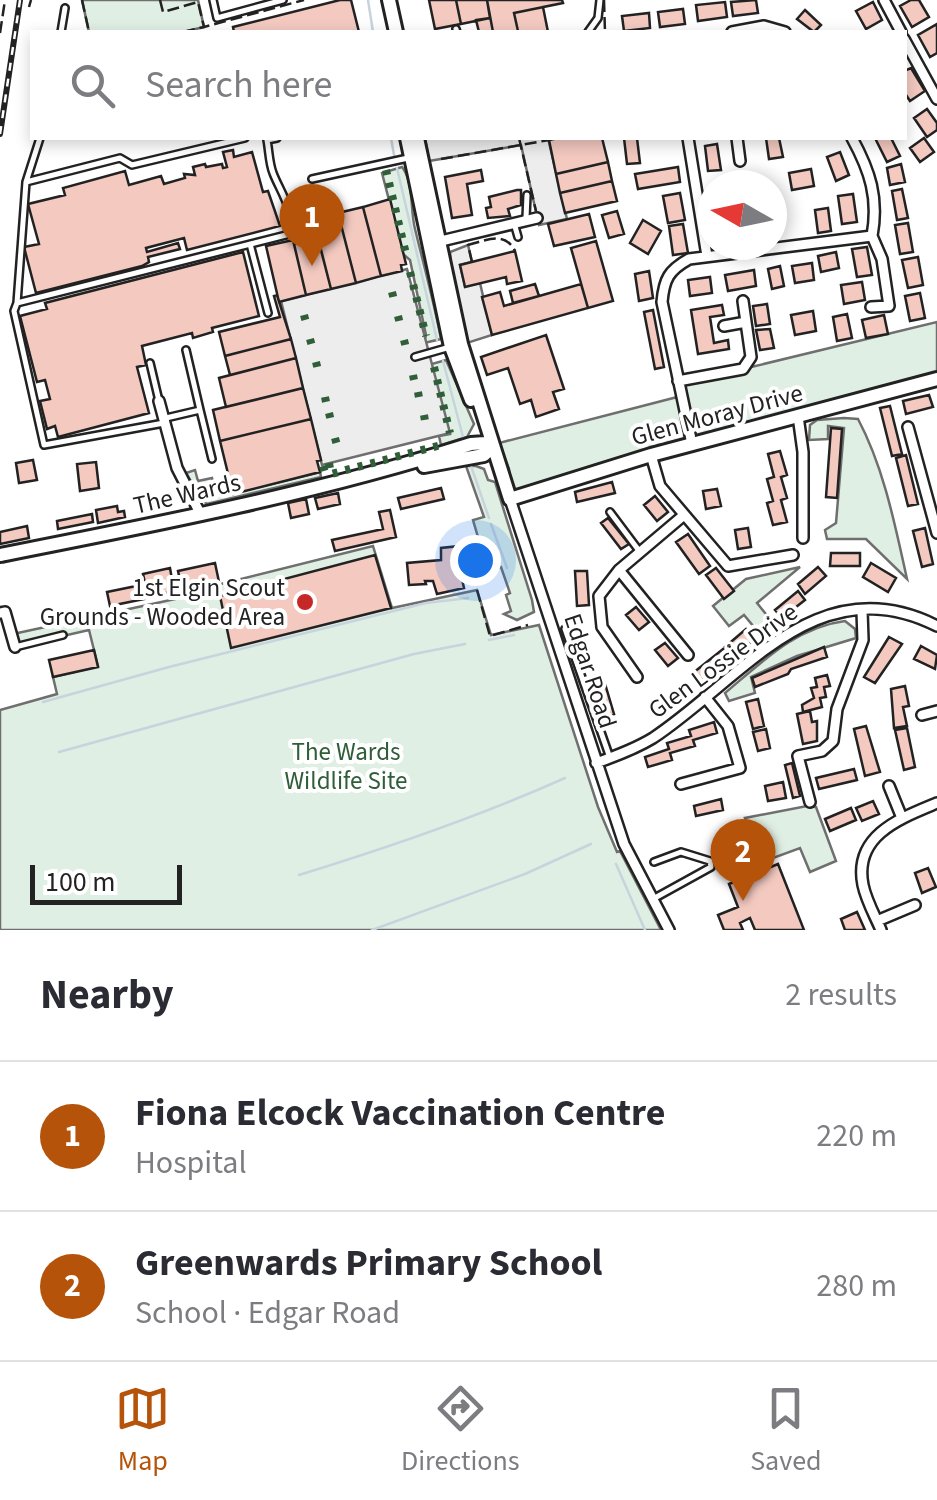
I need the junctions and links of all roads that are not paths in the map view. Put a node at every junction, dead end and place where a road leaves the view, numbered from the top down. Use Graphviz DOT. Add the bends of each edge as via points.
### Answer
graph roads {
  1 [pos="212,0"];
  2 [pos="283,0"];
  3 [pos="388,0"];
  4 [pos="600,0"];
  5 [pos="884,0"];
  6 [pos="66,8"];
  7 [pos="61,30"];
  8 [pos="393,30"];
  9 [pos="589,30"];
  10 [pos="743,30"];
  11 [pos="778,30"];
  12 [pos="900,30"];
  13 [pos="907,43"];
  14 [pos="937,98"];
  15 [pos="39,140"];
  16 [pos="237,140"];
  17 [pos="266,140"];
  18 [pos="409,140"];
  19 [pos="417,140"];
  20 [pos="689,140"];
  21 [pos="737,140"];
  22 [pos="853,140"];
  23 [pos="416,157"];
  24 [pos="740,160"];
  25 [pos="312,179"];
  26 [pos="26,182"];
  27 [pos="697,190"];
  28 [pos="528,195"];
  29 [pos="537,218"];
  30 [pos="519,222"];
  31 [pos="872,236"];
  32 [pos="518,237"];
  33 [pos="434,242"];
  34 [pos="250,244"];
  35 [pos="787,246"];
  36 [pos="697,258"];
  37 [pos="743,300"];
  38 [pos="17,302"];
  39 [pos="872,307"];
  40 [pos="268,314"];
  41 [pos="746,322"];
  42 [pos="724,326"];
  43 [pos="456,345"];
  44 [pos="186,350"];
  45 [pos="414,357"];
  46 [pos="150,363"];
  47 [pos="937,378"];
  48 [pos="678,381"];
  49 [pos="159,400"];
  50 [pos="200,410"];
  51 [pos="798,416"];
  52 [pos="164,421"];
  53 [pos="908,427"];
  54 [pos="692,444"];
  55 [pos="487,451"];
  56 [pos="651,455"];
  57 [pos="212,459"];
  58 [pos="937,482"];
  59 [pos="924,485"];
  60 [pos="510,499"];
  61 [pos="610,512"];
  62 [pos="201,515"];
  63 [pos="684,515"];
  64 [pos="937,533"];
  65 [pos="803,538"];
  66 [pos="640,552"];
  67 [pos="0,555"];
  68 [pos="793,555"];
  69 [pos="619,570"];
  70 [pos="862,610"];
  71 [pos="0,612"];
  72 [pos="937,626"];
  73 [pos="565,629"];
  74 [pos="63,635"];
  75 [pos="15,647"];
  76 [pos="688,656"];
  77 [pos="637,677"];
  78 [pos="705,698"];
  79 [pos="937,711"];
  80 [pos="922,715"];
  81 [pos="610,758"];
  82 [pos="596,763"];
  83 [pos="681,784"];
  84 [pos="889,786"];
  85 [pos="810,802"];
  86 [pos="937,804"];
  87 [pos="902,818"];
  88 [pos="654,862"];
  89 [pos="653,900"];
  90 [pos="915,905"];
  91 [pos="879,925"];
  92 [pos="669,930"];
  1 -- 2 [label="lane" via="217,18"];
  3 -- 8 [label="street"];
  4 -- 9 [label="lane"];
  5 -- 12 [label="street"];
  6 -- 7 [label="lane"];
  10 -- 11 [label="street"];
  13 -- 14 [label="street"];
  15 -- 26 [label="lane"];
  16 -- 26 [label="lane" via="132,165 120,158"];
  17 -- 34 [label="lane" via="290,226 286,235"];
  18 -- 23 [label="street"];
  19 -- 23 [label="street"];
  20 -- 27 [label="street"];
  21 -- 24 [label="street"];
  22 -- 31 [label="street" via="877,211"];
  23 -- 25 [label="lane"];
  23 -- 33 [label="street"];
  26 -- 38 [label="lane"];
  28 -- 30 [label="lane"];
  29 -- 30 [label="street"];
  30 -- 32 [label="lane"];
  30 -- 33 [label="street"];
  31 -- 35 [label="street"];
  31 -- 39 [label="street" via="890,306"];
  33 -- 43 [label="street"];
  34 -- 38 [label="lane"];
  34 -- 40 [label="lane"];
  36 -- 48 [label="street" via="673,268 664,281"];
  37 -- 41 [label="street"];
  38 -- 52 [label="lane" via="44,445"];
  41 -- 42 [label="street"];
  41 -- 48 [label="street" via="751,356 744,369"];
  43 -- 45 [label="lane"];
  43 -- 55 [label="street"];
  44 -- 50 [label="lane"];
  46 -- 49 [label="lane"];
  47 -- 51 [label="street, Glen Moray Drive"];
  48 -- 54 [label="street"];
  49 -- 52 [label="street"];
  50 -- 52 [label="lane"];
  50 -- 57 [label="lane"];
  51 -- 54 [label="street, Glen Moray Drive"];
  51 -- 65 [label="street"];
  52 -- 62 [label="street" via="177,468"];
  53 -- 59 [label="street"];
  54 -- 56 [label="street, Glen Moray Drive"];
  55 -- 60 [label="street, Edgar Road"];
  55 -- 62 [label="street, The Wards"];
  56 -- 60 [label="street, Glen Moray Drive"];
  56 -- 63 [label="street" via="660,486"];
  58 -- 59 [label="street"];
  59 -- 64 [label="street"];
  60 -- 82 [label="street, Edgar Road"];
  61 -- 66 [label="lane"];
  62 -- 67 [label="street, The Wards"];
  63 -- 66 [label="street"];
  63 -- 68 [label="street" via="728,566"];
  66 -- 69 [label="street"];
  69 -- 76 [label="street"];
  69 -- 77 [label="street" via="598,596 602,628"];
  70 -- 72 [label="street, Glen Lossie Drive" via="898,612"];
  70 -- 78 [label="street, Glen Lossie Drive" via="795,628"];
  70 -- 85 [label="street" via="862,640 833,741 798,756"];
  71 -- 75 [label="street"];
  73 -- 81 [label="lane"];
  74 -- 75 [label="lane"];
  78 -- 81 [label="street, Glen Lossie Drive" via="651,739"];
  78 -- 83 [label="street" via="728,726 740,768"];
  79 -- 80 [label="street"];
  81 -- 82 [label="street, Glen Lossie Drive"];
  82 -- 89 [label="street, Edgar Road" via="624,844"];
  84 -- 87 [label="street"];
  86 -- 87 [label="street"];
  87 -- 91 [label="street" via="878,833 863,862 863,884"];
  88 -- 89 [label="lane" via="681,852 711,867"];
  89 -- 92 [label="street, Edgar Road"];
  90 -- 91 [label="street"];
}
